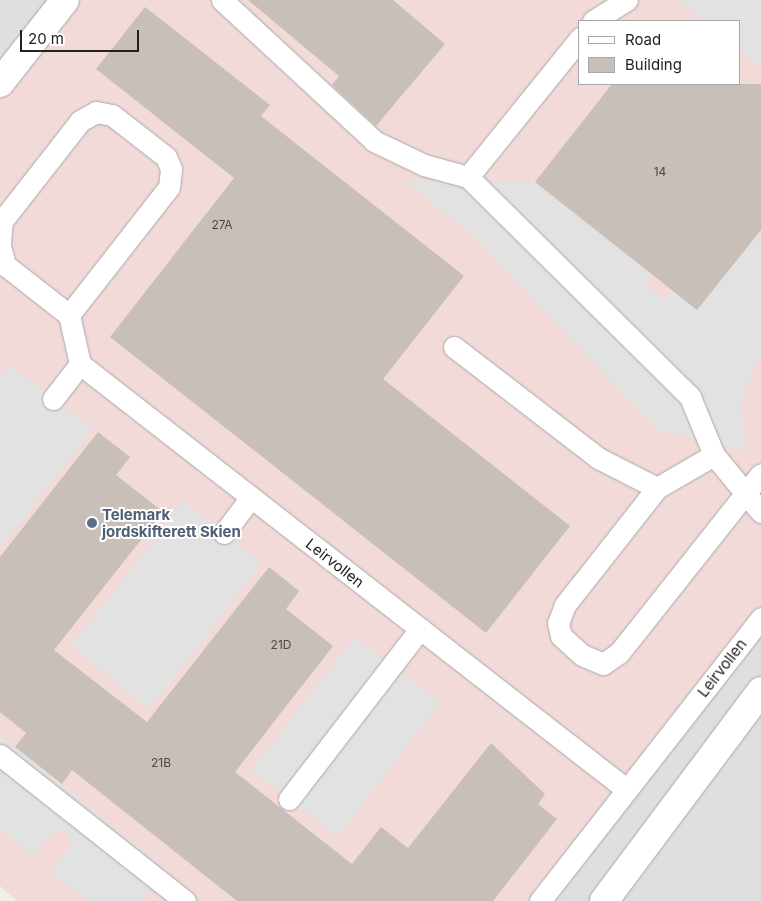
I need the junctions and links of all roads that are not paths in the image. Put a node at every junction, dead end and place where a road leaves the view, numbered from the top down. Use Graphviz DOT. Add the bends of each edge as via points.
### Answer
graph roads {
  1 [pos="65,0"];
  2 [pos="222,0"];
  3 [pos="626,0"];
  4 [pos="595,20"];
  5 [pos="578,40"];
  6 [pos="0,83"];
  7 [pos="468,177"];
  8 [pos="0,244"];
  9 [pos="69,315"];
  10 [pos="454,347"];
  11 [pos="80,364"];
  12 [pos="52,399"];
  13 [pos="714,455"];
  14 [pos="761,474"];
  15 [pos="657,488"];
  16 [pos="743,495"];
  17 [pos="251,497"];
  18 [pos="761,512"];
  19 [pos="224,533"];
  20 [pos="761,618"];
  21 [pos="420,629"];
  22 [pos="761,691"];
  23 [pos="0,755"];
  24 [pos="626,789"];
  25 [pos="289,799"];
  26 [pos="185,901"];
  27 [pos="540,901"];
  28 [pos="604,901"];
  1 -- 6 [label="street"];
  2 -- 7 [label="lane" via="374,141 424,165"];
  3 -- 4 [label="lane"];
  5 -- 7 [label="lane"];
  7 -- 13 [label="lane" via="690,397"];
  8 -- 9 [label="lane" via="5,265"];
  8 -- 9 [label="lane" via="2,221 80,121 96,112 112,115 166,157 171,169 169,187"];
  9 -- 11 [label="lane"];
  10 -- 15 [label="lane" via="598,458"];
  11 -- 12 [label="lane"];
  11 -- 17 [label="lane, Leirvollen"];
  13 -- 15 [label="lane"];
  13 -- 16 [label="lane"];
  14 -- 16 [label="lane"];
  15 -- 16 [label="lane" via="565,605 558,623 561,636 582,655 603,664 619,653"];
  16 -- 18 [label="lane"];
  17 -- 19 [label="lane"];
  17 -- 21 [label="lane, Leirvollen"];
  20 -- 24 [label="lane, Leirvollen"];
  21 -- 24 [label="lane, Leirvollen"];
  21 -- 25 [label="lane"];
  22 -- 28 [label="street"];
  23 -- 26 [label="lane"];
  24 -- 27 [label="lane, Leirvollen"];
}
